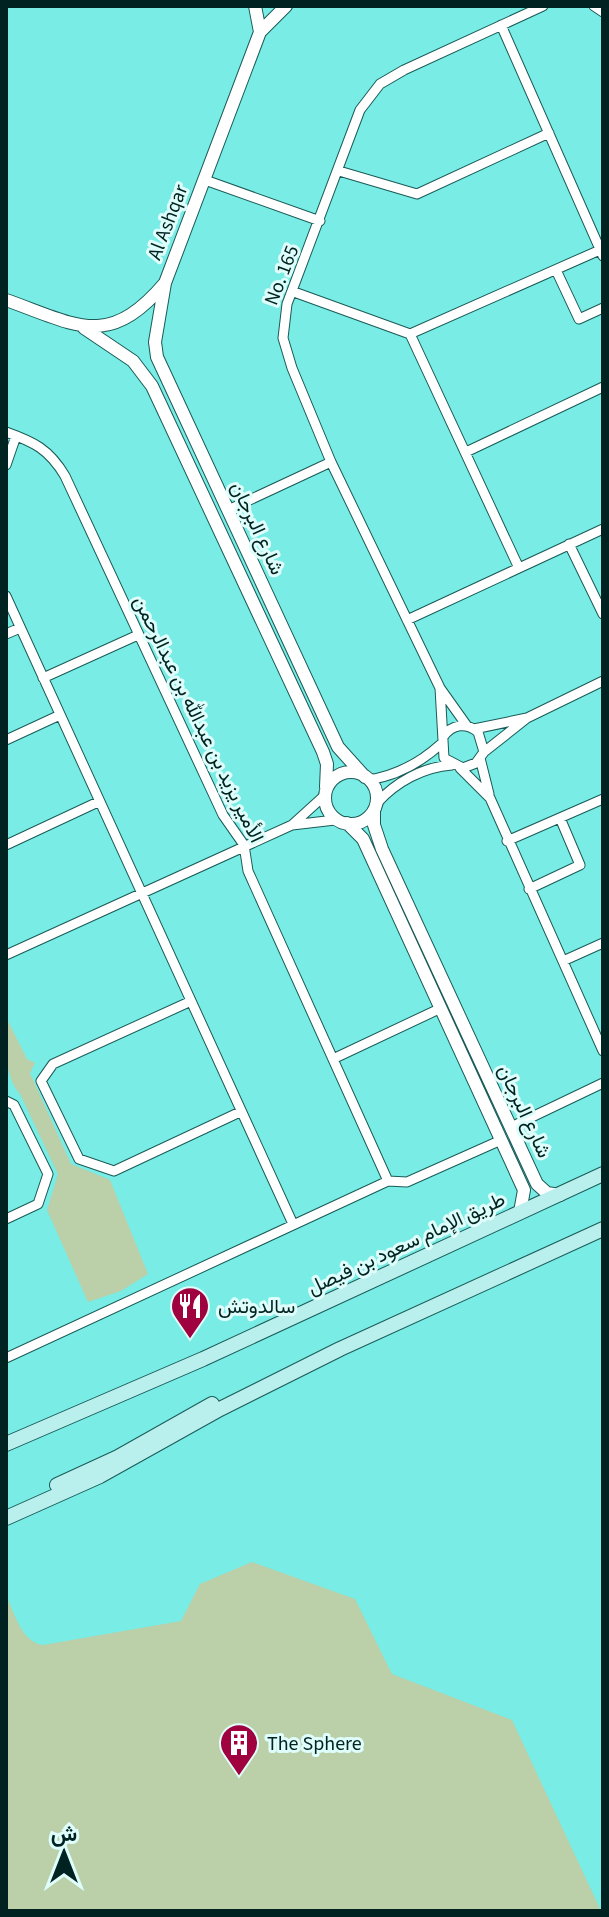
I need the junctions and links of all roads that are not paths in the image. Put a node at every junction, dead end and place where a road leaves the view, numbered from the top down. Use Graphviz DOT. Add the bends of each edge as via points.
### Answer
graph roads {
  1 [pos="255,6"];
  2 [pos="286,6"];
  3 [pos="543,6"];
  4 [pos="594,6"];
  5 [pos="603,12"];
  6 [pos="501,25"];
  7 [pos="260,32"];
  8 [pos="549,133"];
  9 [pos="339,171"];
  10 [pos="205,180"];
  11 [pos="320,221"];
  12 [pos="602,253"];
  13 [pos="556,270"];
  14 [pos="165,283"];
  15 [pos="294,292"];
  16 [pos="6,300"];
  17 [pos="603,308"];
  18 [pos="84,328"];
  19 [pos="410,334"];
  20 [pos="603,387"];
  21 [pos="11,434"];
  22 [pos="466,452"];
  23 [pos="331,462"];
  24 [pos="6,465"];
  25 [pos="228,510"];
  26 [pos="603,529"];
  27 [pos="569,544"];
  28 [pos="518,566"];
  29 [pos="6,596"];
  30 [pos="603,614"];
  31 [pos="407,620"];
  32 [pos="20,628"];
  33 [pos="6,634"];
  34 [pos="138,635"];
  35 [pos="43,678"];
  36 [pos="603,681"];
  37 [pos="440,688"];
  38 [pos="60,715"];
  39 [pos="527,718"];
  40 [pos="471,727"];
  41 [pos="6,740"];
  42 [pos="442,741"];
  43 [pos="482,755"];
  44 [pos="456,767"];
  45 [pos="366,778"];
  46 [pos="325,792"];
  47 [pos="490,798"];
  48 [pos="603,799"];
  49 [pos="98,802"];
  50 [pos="376,806"];
  51 [pos="560,818"];
  52 [pos="341,822"];
  53 [pos="292,825"];
  54 [pos="507,841"];
  55 [pos="6,845"];
  56 [pos="244,845"];
  57 [pos="529,889"];
  58 [pos="139,894"];
  59 [pos="603,943"];
  60 [pos="6,955"];
  61 [pos="563,961"];
  62 [pos="189,1002"];
  63 [pos="439,1009"];
  64 [pos="603,1051"];
  65 [pos="335,1058"];
  66 [pos="603,1083"];
  67 [pos="6,1101"];
  68 [pos="240,1112"];
  69 [pos="511,1127"];
  70 [pos="499,1141"];
  71 [pos="603,1174"];
  72 [pos="388,1181"];
  73 [pos="560,1195"];
  74 [pos="520,1212"];
  75 [pos="6,1219"];
  76 [pos="293,1224"];
  77 [pos="603,1229"];
  78 [pos="6,1358"];
  79 [pos="288,1375"];
  80 [pos="6,1444"];
  81 [pos="6,1509"];
  82 [pos="6,1518"];
  1 -- 7 [label="street"];
  2 -- 7 [label="street"];
  3 -- 6 [label="street, No. 165"];
  4 -- 5 [label="street"];
  6 -- 8 [label="street"];
  6 -- 9 [label="street, No. 165" via="380,84 360,110"];
  7 -- 10 [label="street, Al Ashqar"];
  8 -- 9 [label="street" via="417,194"];
  8 -- 12 [label="street"];
  9 -- 11 [label="street, No. 165"];
  10 -- 11 [label="street"];
  10 -- 14 [label="street, Al Ashqar"];
  11 -- 15 [label="street, No. 165"];
  12 -- 13 [label="street"];
  13 -- 17 [label="street" via="579,319"];
  13 -- 19 [label="street"];
  14 -- 18 [label="street, Al Ashqar" via="129,319"];
  14 -- 25 [label="street, شارع البرجان" via="157,357"];
  15 -- 19 [label="street"];
  15 -- 23 [label="street, No. 165" via="283,338"];
  16 -- 18 [label="street"];
  18 -- 46 [label="street, شارع البرجان" via="133,361 152,386 323,752"];
  19 -- 22 [label="street"];
  20 -- 22 [label="street"];
  21 -- 24 [label="street"];
  21 -- 34 [label="street, الأمير يزيد بن عبدالله بن عبدالرحمن" via="34,441 51,454"];
  22 -- 28 [label="street"];
  23 -- 25 [label="street"];
  23 -- 31 [label="street, No. 165"];
  25 -- 45 [label="street, شارع البرجان" via="338,747"];
  26 -- 27 [label="street"];
  27 -- 28 [label="street"];
  27 -- 30 [label="street"];
  28 -- 31 [label="street"];
  29 -- 32 [label="street"];
  31 -- 37 [label="street, No. 165"];
  32 -- 33 [label="street"];
  32 -- 35 [label="street"];
  34 -- 35 [label="street"];
  34 -- 56 [label="street, الأمير يزيد بن عبدالله بن عبدالرحمن" via="223,815"];
  35 -- 38 [label="street"];
  36 -- 39 [label="street"];
  37 -- 40 [label="street"];
  37 -- 42 [label="street"];
  38 -- 41 [label="street"];
  38 -- 49 [label="street"];
  39 -- 40 [label="street"];
  39 -- 43 [label="street"];
  40 -- 42 [label="street" via="453,727"];
  40 -- 43 [label="street" via="482,738"];
  42 -- 44 [label="street" via="444,758"];
  42 -- 45 [label="street" via="427,757 387,776"];
  43 -- 44 [label="street" via="470,767"];
  43 -- 47 [label="street"];
  44 -- 47 [label="street"];
  44 -- 50 [label="street" via="430,768 391,787"];
  45 -- 46 [label="street" via="343,773"];
  45 -- 50 [label="street, شارع البرجان" via="376,789"];
  46 -- 52 [label="street, شارع البرجان" via="329,814"];
  46 -- 53 [label="street"];
  47 -- 54 [label="street"];
  48 -- 51 [label="street"];
  49 -- 55 [label="street"];
  49 -- 58 [label="street"];
  50 -- 52 [label="street" via="364,821"];
  50 -- 69 [label="street, شارع البرجان" via="374,825 382,849"];
  51 -- 54 [label="street"];
  51 -- 57 [label="street" via="580,865"];
  52 -- 53 [label="street"];
  52 -- 63 [label="street, شارع البرجان" via="363,839"];
  53 -- 56 [label="street"];
  54 -- 57 [label="street"];
  56 -- 58 [label="street"];
  56 -- 65 [label="street, الأمير يزيد بن عبدالله بن عبدالرحمن" via="248,871"];
  57 -- 61 [label="street"];
  58 -- 60 [label="street"];
  58 -- 62 [label="street"];
  59 -- 61 [label="street"];
  61 -- 64 [label="street"];
  62 -- 68 [label="street"];
  62 -- 68 [label="street" via="53,1064 41,1081 79,1159 114,1171"];
  63 -- 65 [label="street"];
  63 -- 70 [label="street, شارع البرجان"];
  65 -- 72 [label="street, الأمير يزيد بن عبدالله بن عبدالرحمن"];
  66 -- 69 [label="street"];
  67 -- 75 [label="street" via="14,1105 48,1174 38,1204"];
  68 -- 76 [label="street"];
  69 -- 73 [label="street, شارع البرجان" via="537,1184"];
  70 -- 72 [label="street" via="407,1182"];
  70 -- 74 [label="street, شارع البرجان" via="524,1190"];
  71 -- 73 [label="main road, طريق الإمام سعود بن فيصل"];
  72 -- 76 [label="street"];
  73 -- 74 [label="main road, طريق الإمام سعود بن فيصل"];
  74 -- 80 [label="main road, طريق الإمام سعود بن فيصل"];
  76 -- 78 [label="street"];
  77 -- 79 [label="main road"];
  79 -- 81 [label="main road" via="213,1403 118,1457"];
  79 -- 82 [label="main road" via="162,1444"];
}
